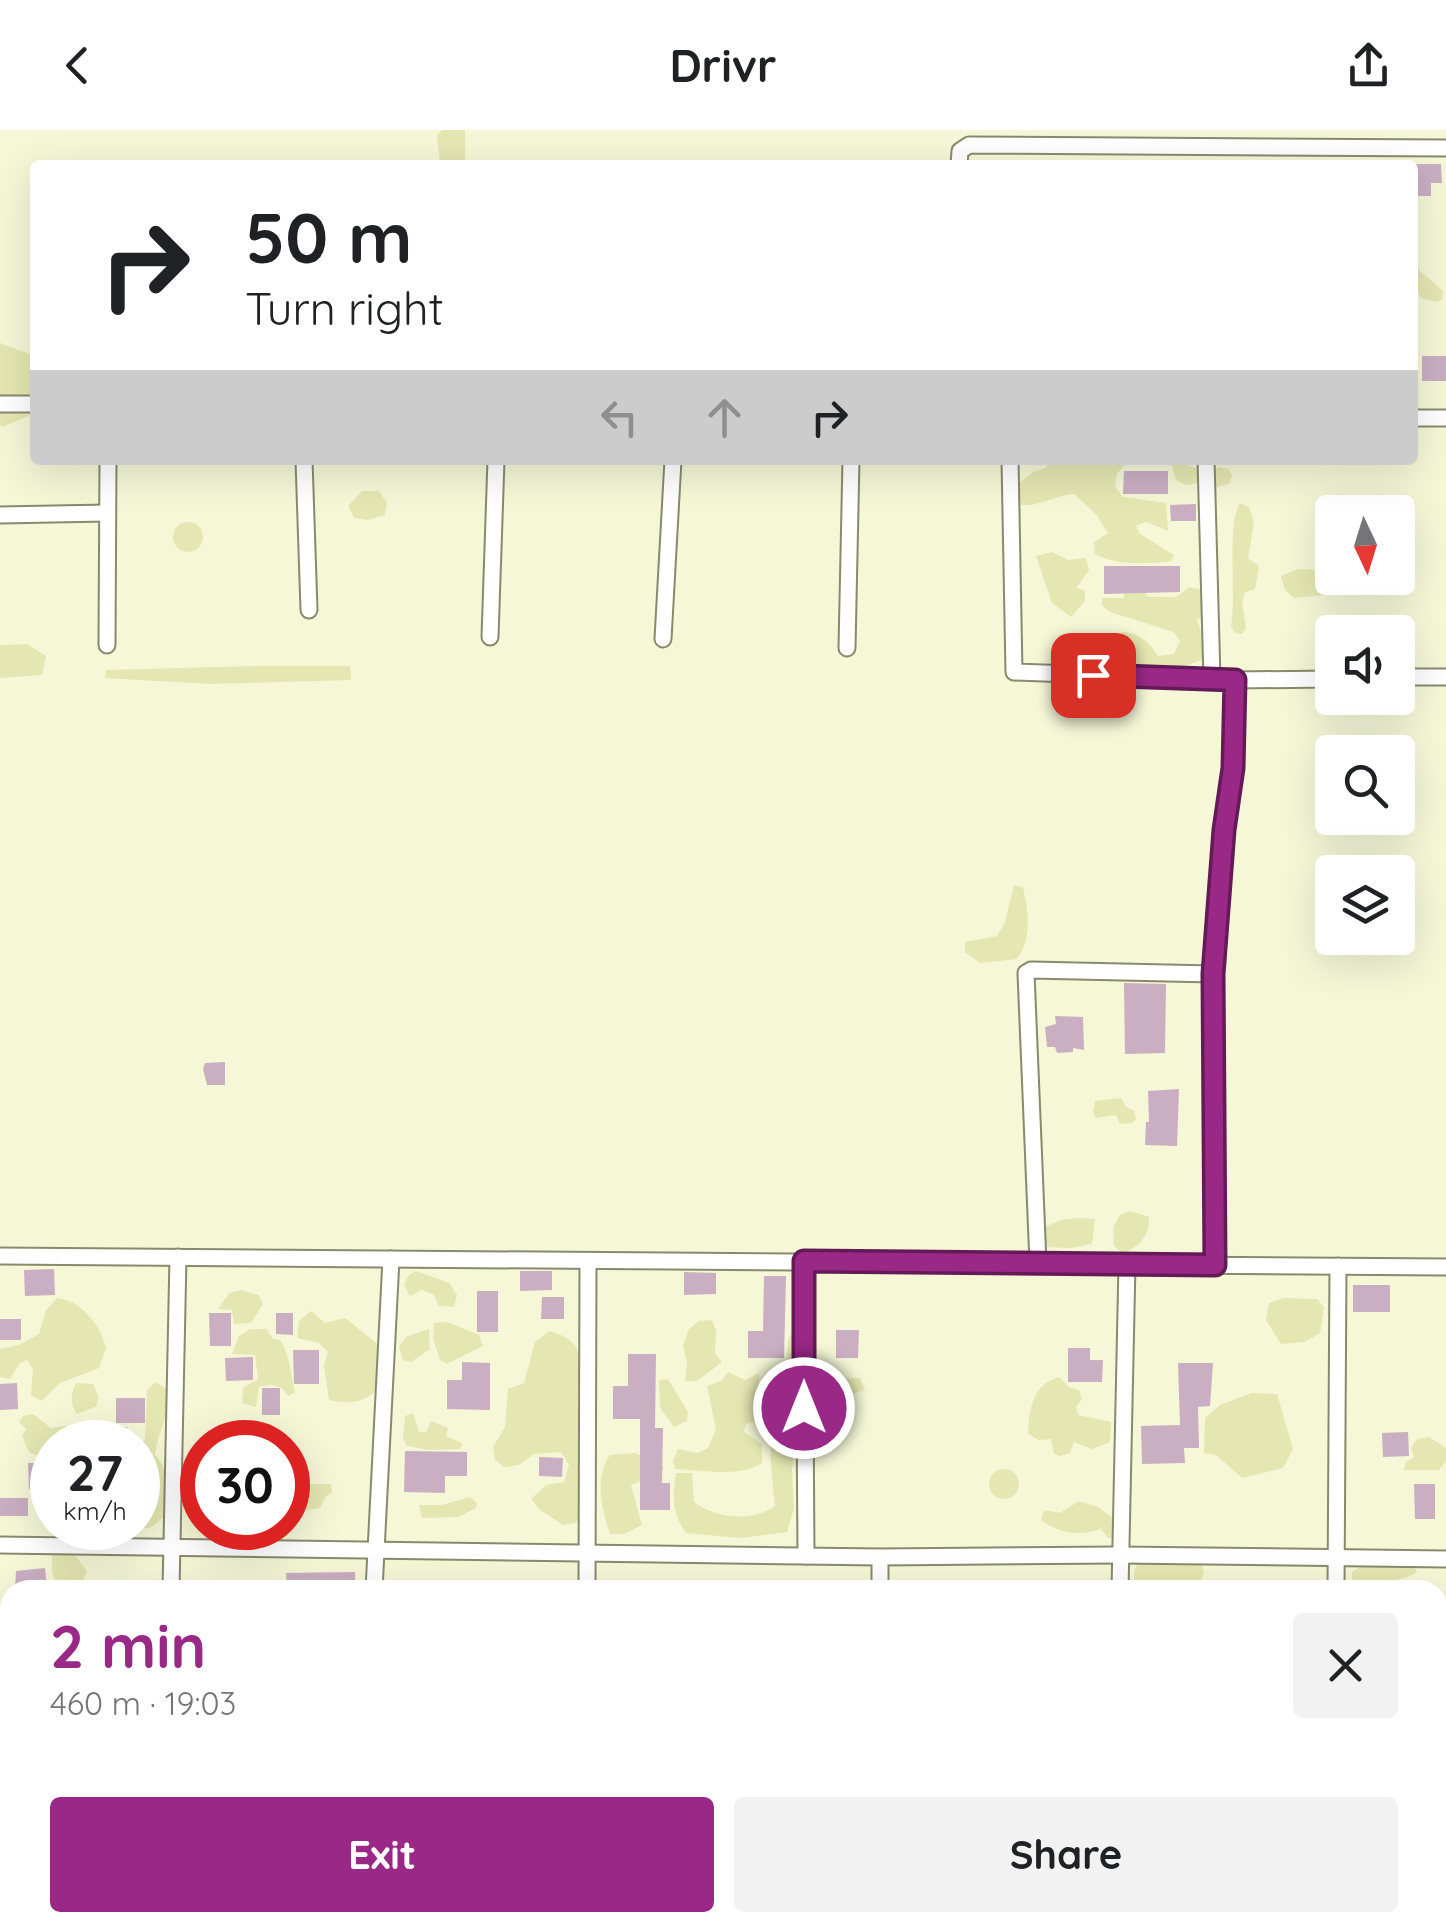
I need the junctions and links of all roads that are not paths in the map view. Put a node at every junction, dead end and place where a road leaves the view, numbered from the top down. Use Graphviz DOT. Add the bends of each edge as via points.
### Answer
graph roads {
  1 [pos="1166,146"];
  2 [pos="1372,148"];
  3 [pos="1446,148"];
  4 [pos="959,160"];
  5 [pos="1166,160"];
  6 [pos="1372,160"];
  7 [pos="0,404"];
  8 [pos="30,404"];
  9 [pos="1418,418"];
  10 [pos="1446,418"];
  11 [pos="108,465"];
  12 [pos="304,465"];
  13 [pos="496,465"];
  14 [pos="673,465"];
  15 [pos="850,465"];
  16 [pos="1010,465"];
  17 [pos="1206,465"];
  18 [pos="107,512"];
  19 [pos="0,515"];
  20 [pos="309,610"];
  21 [pos="490,637"];
  22 [pos="663,638"];
  23 [pos="107,646"];
  24 [pos="847,648"];
  25 [pos="1446,677"];
  26 [pos="1315,678"];
  27 [pos="1415,678"];
  28 [pos="1212,679"];
  29 [pos="1235,680"];
  30 [pos="1213,974"];
  31 [pos="0,1256"];
  32 [pos="178,1257"];
  33 [pos="391,1258"];
  34 [pos="804,1261"];
  35 [pos="588,1262"];
  36 [pos="1038,1264"];
  37 [pos="1127,1264"];
  38 [pos="1215,1265"];
  39 [pos="1338,1266"];
  40 [pos="1446,1267"];
  41 [pos="0,1545"];
  42 [pos="170,1548"];
  43 [pos="374,1551"];
  44 [pos="588,1554"];
  45 [pos="1120,1554"];
  46 [pos="806,1556"];
  47 [pos="880,1557"];
  48 [pos="1337,1558"];
  49 [pos="1446,1559"];
  50 [pos="170,1580"];
  51 [pos="374,1580"];
  52 [pos="587,1580"];
  53 [pos="880,1580"];
  54 [pos="1120,1580"];
  55 [pos="1336,1580"];
  1 -- 2 [label="street"];
  1 -- 4 [label="street" via="969,145"];
  1 -- 5 [label="street"];
  2 -- 3 [label="street"];
  2 -- 6 [label="street"];
  7 -- 8 [label="street"];
  9 -- 10 [label="street"];
  11 -- 18 [label="street"];
  12 -- 20 [label="street"];
  13 -- 21 [label="street"];
  14 -- 22 [label="street"];
  15 -- 24 [label="street"];
  16 -- 28 [label="street" via="1014,672"];
  17 -- 28 [label="street"];
  18 -- 19 [label="street"];
  18 -- 23 [label="street"];
  25 -- 27 [label="street"];
  26 -- 29 [label="street"];
  28 -- 29 [label="street"];
  29 -- 30 [label="street"];
  30 -- 36 [label="street" via="1026,973"];
  30 -- 38 [label="street"];
  31 -- 32 [label="street"];
  32 -- 33 [label="street"];
  32 -- 42 [label="street"];
  33 -- 35 [label="street"];
  33 -- 43 [label="street"];
  34 -- 35 [label="street"];
  34 -- 36 [label="street"];
  34 -- 46 [label="street"];
  35 -- 44 [label="street"];
  36 -- 37 [label="street"];
  37 -- 38 [label="street"];
  37 -- 45 [label="street"];
  38 -- 39 [label="street"];
  39 -- 40 [label="street"];
  39 -- 48 [label="street"];
  41 -- 42 [label="street"];
  42 -- 43 [label="street"];
  42 -- 50 [label="street"];
  43 -- 44 [label="street"];
  43 -- 51 [label="street"];
  44 -- 46 [label="street"];
  44 -- 52 [label="street"];
  45 -- 47 [label="street"];
  45 -- 48 [label="street"];
  45 -- 54 [label="street"];
  46 -- 47 [label="street"];
  47 -- 53 [label="street"];
  48 -- 49 [label="street"];
  48 -- 55 [label="street"];
}
